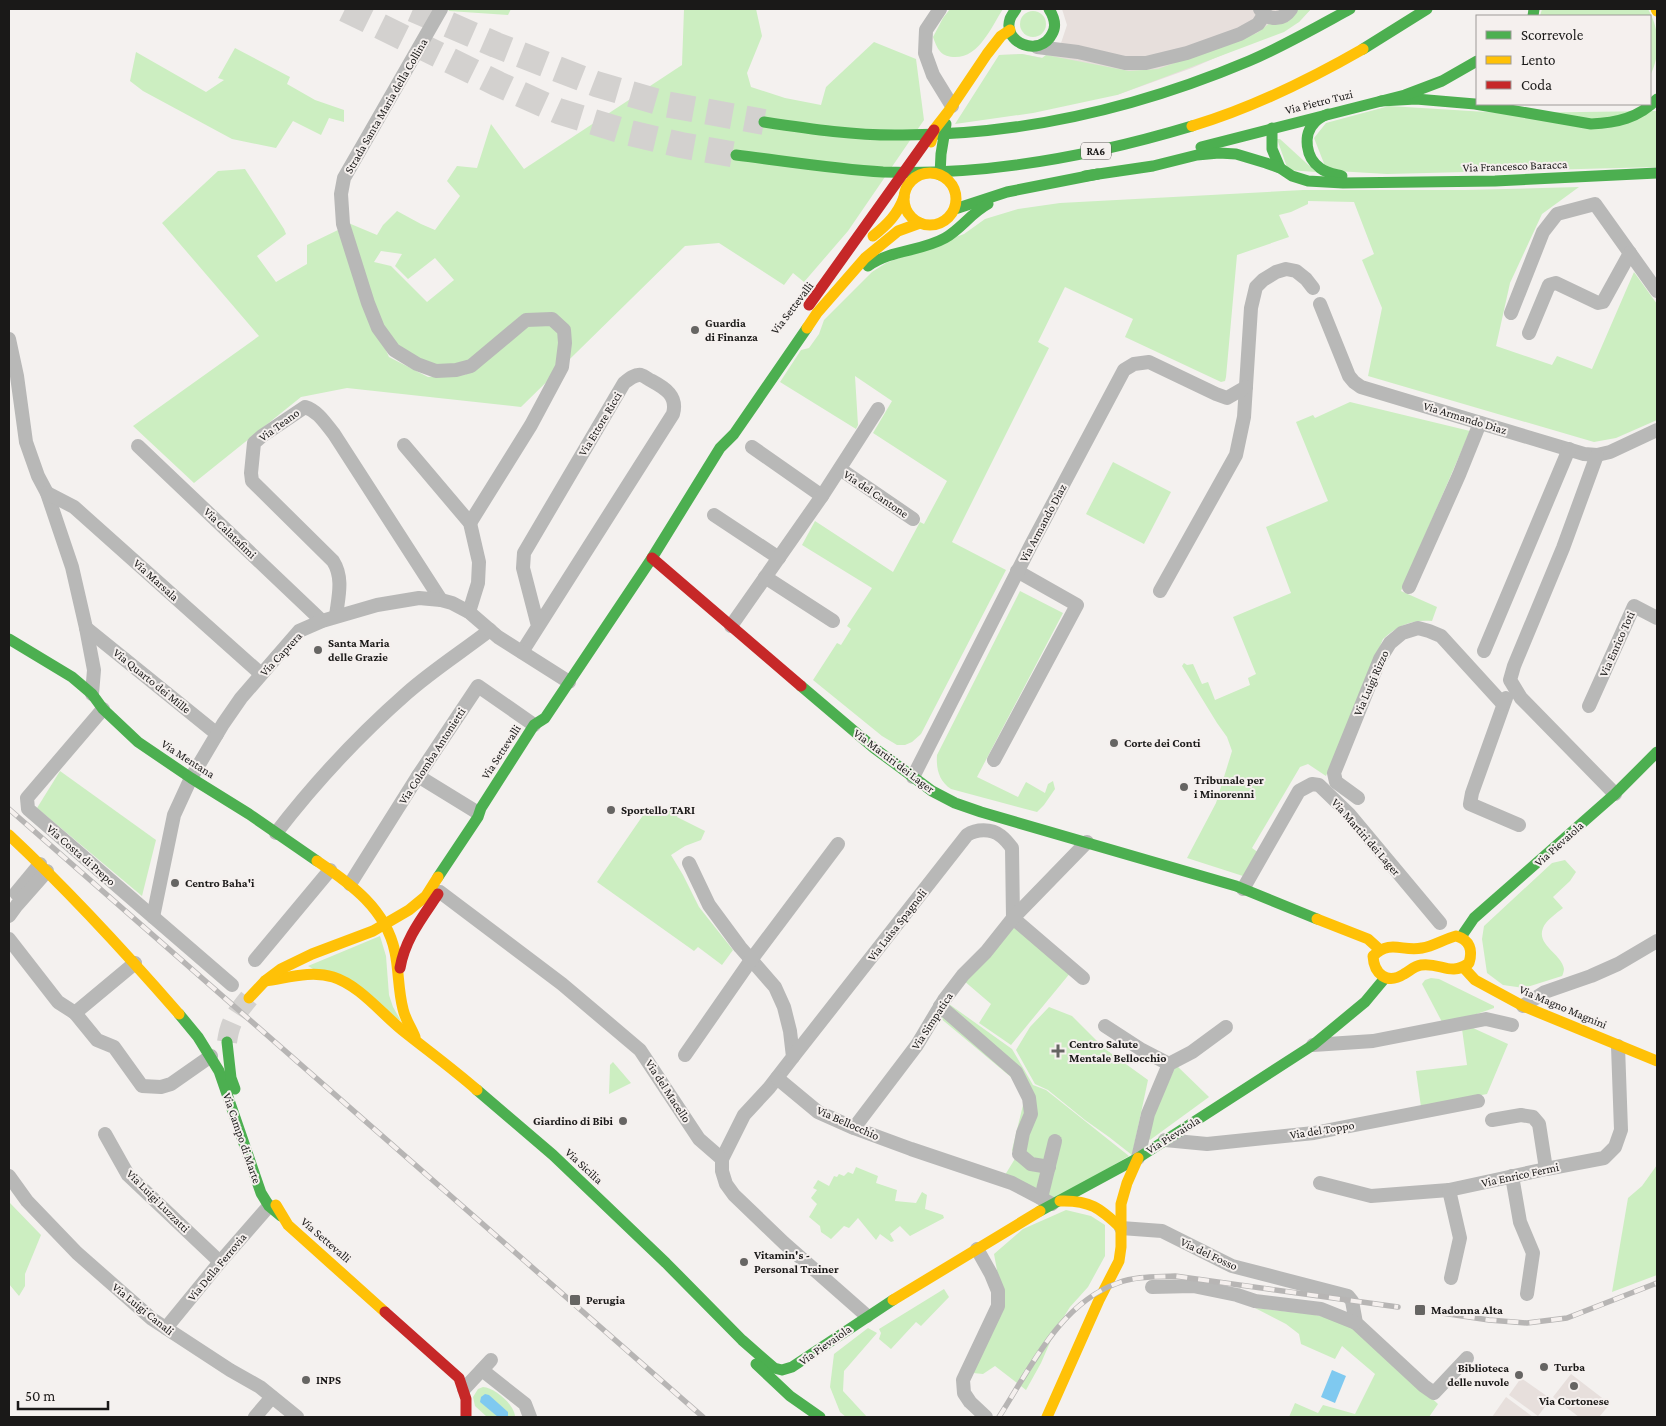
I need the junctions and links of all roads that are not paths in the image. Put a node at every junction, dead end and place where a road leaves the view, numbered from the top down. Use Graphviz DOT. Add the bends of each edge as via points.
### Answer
graph roads {
  1 [pos="441,9"];
  2 [pos="940,9"];
  3 [pos="1016,9"];
  4 [pos="1049,9"];
  5 [pos="1291,9"];
  6 [pos="1350,9"];
  7 [pos="1427,9"];
  8 [pos="1439,9"];
  9 [pos="1262,12"];
  10 [pos="1308,18"];
  11 [pos="1055,25"];
  12 [pos="1010,30"];
  13 [pos="1383,37"];
  14 [pos="1019,43"];
  15 [pos="1286,44"];
  16 [pos="1037,47"];
  17 [pos="991,50"];
  18 [pos="1078,52"];
  19 [pos="1476,62"];
  20 [pos="1657,99"];
  21 [pos="1381,101"];
  22 [pos="1476,104"];
  23 [pos="1480,105"];
  24 [pos="1513,105"];
  25 [pos="950,109"];
  26 [pos="1528,113"];
  27 [pos="1329,114"];
  28 [pos="764,122"];
  29 [pos="1272,128"];
  30 [pos="934,130"];
  31 [pos="736,154"];
  32 [pos="1162,157"];
  33 [pos="1316,165"];
  34 [pos="1280,168"];
  35 [pos="1657,173"];
  36 [pos="1085,176"];
  37 [pos="916,177"];
  38 [pos="944,177"];
  39 [pos="1007,180"];
  40 [pos="1063,181"];
  41 [pos="968,182"];
  42 [pos="1374,182"];
  43 [pos="904,197"];
  44 [pos="955,209"];
  45 [pos="920,223"];
  46 [pos="1630,253"];
  47 [pos="1313,288"];
  48 [pos="1657,291"];
  49 [pos="1320,304"];
  50 [pos="809,312"];
  51 [pos="1511,313"];
  52 [pos="1529,334"];
  53 [pos="9,340"];
  54 [pos="1246,387"];
  55 [pos="1227,398"];
  56 [pos="741,404"];
  57 [pos="878,409"];
  58 [pos="1244,417"];
  59 [pos="1480,423"];
  60 [pos="1657,430"];
  61 [pos="404,445"];
  62 [pos="138,446"];
  63 [pos="752,447"];
  64 [pos="720,448"];
  65 [pos="1569,449"];
  66 [pos="1597,455"];
  67 [pos="840,469"];
  68 [pos="47,493"];
  69 [pos="822,496"];
  70 [pos="714,515"];
  71 [pos="913,518"];
  72 [pos="470,523"];
  73 [pos="652,558"];
  74 [pos="779,558"];
  75 [pos="1018,571"];
  76 [pos="765,577"];
  77 [pos="1409,588"];
  78 [pos="1160,591"];
  79 [pos="441,600"];
  80 [pos="469,612"];
  81 [pos="336,616"];
  82 [pos="1657,618"];
  83 [pos="322,621"];
  84 [pos="833,621"];
  85 [pos="538,626"];
  86 [pos="731,626"];
  87 [pos="86,628"];
  88 [pos="490,630"];
  89 [pos="9,639"];
  90 [pos="1484,651"];
  91 [pos="522,652"];
  92 [pos="261,674"];
  93 [pos="1510,680"];
  94 [pos="569,682"];
  95 [pos="92,694"];
  96 [pos="1503,704"];
  97 [pos="1589,706"];
  98 [pos="103,709"];
  99 [pos="540,728"];
  100 [pos="217,734"];
  101 [pos="1657,752"];
  102 [pos="994,760"];
  103 [pos="524,762"];
  104 [pos="418,776"];
  105 [pos="913,777"];
  106 [pos="191,778"];
  107 [pos="1615,794"];
  108 [pos="1358,798"];
  109 [pos="478,809"];
  110 [pos="489,818"];
  111 [pos="1518,825"];
  112 [pos="276,833"];
  113 [pos="9,835"];
  114 [pos="1087,842"];
  115 [pos="838,844"];
  116 [pos="689,863"];
  117 [pos="44,868"];
  118 [pos="330,870"];
  119 [pos="355,888"];
  120 [pos="1243,889"];
  121 [pos="440,892"];
  122 [pos="9,901"];
  123 [pos="381,902"];
  124 [pos="400,902"];
  125 [pos="9,916"];
  126 [pos="153,917"];
  127 [pos="1014,918"];
  128 [pos="1440,923"];
  129 [pos="1461,937"];
  130 [pos="9,939"];
  131 [pos="1657,941"];
  132 [pos="1379,949"];
  133 [pos="255,960"];
  134 [pos="751,960"];
  135 [pos="135,963"];
  136 [pos="1464,968"];
  137 [pos="399,975"];
  138 [pos="1083,978"];
  139 [pos="1385,978"];
  140 [pos="265,981"];
  141 [pos="232,985"];
  142 [pos="249,998"];
  143 [pos="940,1006"];
  144 [pos="1523,1006"];
  145 [pos="75,1013"];
  146 [pos="1512,1025"];
  147 [pos="1106,1026"];
  148 [pos="1226,1027"];
  149 [pos="418,1041"];
  150 [pos="227,1042"];
  151 [pos="1313,1045"];
  152 [pos="1618,1046"];
  153 [pos="685,1055"];
  154 [pos="211,1056"];
  155 [pos="793,1057"];
  156 [pos="1657,1061"];
  157 [pos="1169,1064"];
  158 [pos="777,1078"];
  159 [pos="1478,1101"];
  160 [pos="1492,1120"];
  161 [pos="854,1128"];
  162 [pos="105,1134"];
  163 [pos="1164,1140"];
  164 [pos="1056,1141"];
  165 [pos="1138,1158"];
  166 [pos="722,1159"];
  167 [pos="1049,1166"];
  168 [pos="1546,1169"];
  169 [pos="9,1176"];
  170 [pos="1512,1176"];
  171 [pos="1320,1183"];
  172 [pos="1449,1190"];
  173 [pos="9,1192"];
  174 [pos="27,1201"];
  175 [pos="1051,1201"];
  176 [pos="269,1206"];
  177 [pos="281,1216"];
  178 [pos="1121,1228"];
  179 [pos="977,1249"];
  180 [pos="220,1262"];
  181 [pos="1451,1278"];
  182 [pos="1152,1287"];
  183 [pos="1527,1294"];
  184 [pos="867,1316"];
  185 [pos="722,1319"];
  186 [pos="1356,1323"];
  187 [pos="166,1328"];
  188 [pos="1467,1358"];
  189 [pos="464,1389"];
  190 [pos="272,1397"];
  191 [pos="470,1415"];
  192 [pos="255,1417"];
  193 [pos="297,1417"];
  194 [pos="529,1417"];
  195 [pos="820,1417"];
  196 [pos="986,1417"];
  197 [pos="1047,1417"];
  1 -- 72 [label="street, Strada Santa Maria della Collina" via="344,178 341,194 343,224 368,303 378,328 394,350 417,364 436,370 456,370 471,366 526,320 552,319 564,330 562,367 531,425"];
  2 -- 25 [label="street" via="926,30 925,52"];
  3 -- 12 [label="main road" via="1010,16"];
  4 -- 11 [label="main road"];
  5 -- 9 [label="street" via="1282,18"];
  6 -- 15 [label="main road"];
  7 -- 13 [label="main road, RA6"];
  8 -- 13 [label="main road"];
  9 -- 18 [label="street" via="1258,24 1240,34 1146,64 1125,63"];
  10 -- 15 [label="main road"];
  11 -- 16 [label="main road" via="1050,39"];
  11 -- 18 [label="street" via="1065,41"];
  12 -- 14 [label="main road"];
  12 -- 17 [label="main road"];
  13 -- 31 [label="main road, RA6" via="1314,75 1246,106 1172,131 1093,151 1000,166 905,172"];
  14 -- 16 [label="main road"];
  14 -- 17 [label="main road"];
  15 -- 28 [label="main road" via="1180,88 1133,103 1039,123 920,135 822,130"];
  16 -- 18 [label="street"];
  17 -- 25 [label="main road"];
  19 -- 21 [label="main road, Via Pietro Tuzi" via="1462,72 1428,87"];
  20 -- 26 [label="main road" via="1638,114 1608,124"];
  21 -- 22 [label="main road" via="1416,99"];
  21 -- 27 [label="main road, Via Pietro Tuzi"];
  23 -- 26 [label="main road"];
  24 -- 26 [label="main road"];
  25 -- 30 [label="main road"];
  25 -- 38 [label="main road" via="941,154"];
  27 -- 29 [label="main road, Via Pietro Tuzi"];
  27 -- 33 [label="main road" via="1314,122 1309,130 1307,145"];
  29 -- 32 [label="main road, Via Pietro Tuzi"];
  29 -- 33 [label="main road" via="1290,139"];
  29 -- 34 [label="main road" via="1270,145"];
  30 -- 37 [label="main road" via="928,154"];
  30 -- 50 [label="main road"];
  32 -- 36 [label="main road, Via Pietro Tuzi"];
  32 -- 39 [label="main road, Via Pietro Tuzi" via="1132,157 1064,173"];
  33 -- 42 [label="main road" via="1330,174"];
  34 -- 36 [label="main road" via="1236,154 1219,153"];
  34 -- 42 [label="main road" via="1292,176 1308,180"];
  35 -- 42 [label="main road, Via Francesco Baracca" via="1495,181"];
  36 -- 40 [label="main road, Via Pietro Tuzi"];
  37 -- 38 [label="main road" via="932,173"];
  37 -- 43 [label="main road" via="910,182"];
  38 -- 41 [label="main road"];
  38 -- 44 [label="main road" via="956,193"];
  40 -- 44 [label="main road, Via Pietro Tuzi" via="977,199"];
  40 -- 50 [label="main road" via="981,207 958,229 933,244 882,256"];
  43 -- 45 [label="main road" via="908,213"];
  43 -- 50 [label="main road, Via Settevalli" via="891,222 858,250"];
  44 -- 45 [label="main road" via="944,221 928,225"];
  45 -- 50 [label="main road, Via Settevalli" via="898,231 877,247"];
  46 -- 48 [label="street"];
  46 -- 51 [label="street" via="1594,204 1557,214 1543,232"];
  46 -- 52 [label="street" via="1603,302 1598,303 1556,283 1549,285"];
  47 -- 54 [label="street" via="1296,271 1286,269 1262,280 1256,287 1251,308"];
  49 -- 59 [label="street, Via Armando Diaz" via="1354,382 1361,387"];
  50 -- 64 [label="main road, Via Settevalli" via="734,434"];
  53 -- 68 [label="street" via="26,442"];
  54 -- 55 [label="street"];
  54 -- 58 [label="street"];
  55 -- 58 [label="street, Via Armando Diaz"];
  55 -- 75 [label="street, Via Armando Diaz" via="1149,362 1134,364 1124,370"];
  56 -- 64 [label="main road, Via Settevalli" via="725,428"];
  57 -- 67 [label="street, Via del Cantone"];
  58 -- 78 [label="street" via="1236,455"];
  59 -- 65 [label="street, Via Armando Diaz"];
  59 -- 77 [label="street"];
  60 -- 66 [label="street, Via Armando Diaz"];
  61 -- 72 [label="street"];
  62 -- 83 [label="street, Via Calatafimi"];
  63 -- 69 [label="street"];
  64 -- 73 [label="main road, Via Settevalli"];
  65 -- 66 [label="street, Via Armando Diaz"];
  65 -- 90 [label="street"];
  66 -- 93 [label="street"];
  67 -- 69 [label="street, Via del Cantone"];
  67 -- 71 [label="street, Via del Cantone"];
  68 -- 87 [label="street" via="72,567"];
  68 -- 92 [label="street, Via Marsala" via="74,507"];
  69 -- 74 [label="street, Via del Cantone"];
  70 -- 74 [label="street"];
  72 -- 80 [label="street" via="478,562 478,584"];
  73 -- 86 [label="main road, Via Martiri dei Lager"];
  73 -- 94 [label="main road, Via Settevalli"];
  74 -- 76 [label="street, Via del Cantone"];
  75 -- 102 [label="street" via="1078,605"];
  75 -- 105 [label="street, Via Armando Diaz"];
  76 -- 84 [label="street"];
  76 -- 86 [label="street, Via del Cantone"];
  79 -- 80 [label="street, Via Caprera"];
  79 -- 81 [label="street, Via Caprera" via="419,598"];
  79 -- 81 [label="street, Via Teano" via="334,434 312,409 305,407 254,443 252,481 338,568"];
  80 -- 88 [label="street, Via Caprera"];
  81 -- 83 [label="street, Via Caprera"];
  82 -- 97 [label="street, Via Enrico Toti" via="1634,606"];
  83 -- 92 [label="street, Via Caprera" via="299,632"];
  85 -- 85 [label="street, Via Ettore Ricci" via="673,414 675,409 668,390 641,375 624,383 524,552 523,568"];
  85 -- 91 [label="street, Via Ettore Ricci"];
  86 -- 105 [label="main road, Via Martiri dei Lager" via="874,748"];
  87 -- 95 [label="street" via="94,670"];
  87 -- 100 [label="street, Via Quarto dei Mille"];
  88 -- 91 [label="street, Via Caprera"];
  88 -- 112 [label="street" via="408,692 348,749 304,796"];
  89 -- 95 [label="main road, Via Mentana" via="72,676"];
  91 -- 94 [label="street, Via Caprera"];
  92 -- 100 [label="street, Via Caprera"];
  93 -- 96 [label="street"];
  93 -- 107 [label="street" via="1521,698"];
  94 -- 99 [label="main road, Via Settevalli"];
  95 -- 98 [label="main road, Via Mentana"];
  96 -- 108 [label="street, Via Luigi Rizzo" via="1441,636 1418,628 1402,633 1390,643 1380,659 1334,772 1336,782"];
  96 -- 111 [label="street" via="1470,804"];
  98 -- 106 [label="main road, Via Mentana" via="138,742"];
  98 -- 126 [label="street, Via Costa di Prepo" via="27,798 28,809"];
  99 -- 103 [label="main road"];
  99 -- 104 [label="street, Via Colomba Antonietti" via="478,686"];
  99 -- 109 [label="main road, Via Settevalli"];
  100 -- 106 [label="street, Via Caprera"];
  101 -- 107 [label="main road, Via Pievaiola"];
  104 -- 109 [label="street"];
  104 -- 119 [label="street, Via Colomba Antonietti"];
  105 -- 114 [label="main road, Via Martiri dei Lager" via="955,803"];
  106 -- 112 [label="main road, Via Mentana"];
  106 -- 126 [label="street, Via Caprera" via="174,814"];
  107 -- 129 [label="main road, Via Pievaiola" via="1474,918"];
  109 -- 124 [label="main road" via="419,892"];
  109 -- 140 [label="main road, Via Settevalli" via="478,817 426,896 409,910 373,931 281,969"];
  110 -- 121 [label="main road"];
  112 -- 118 [label="main road, Via Mentana"];
  113 -- 117 [label="main road, Via Campo di Marte"];
  114 -- 120 [label="main road, Via Martiri dei Lager"];
  114 -- 127 [label="street, Via Simpatica"];
  115 -- 134 [label="street"];
  116 -- 134 [label="street" via="709,905"];
  117 -- 122 [label="street"];
  117 -- 125 [label="street"];
  117 -- 135 [label="main road, Via Campo di Marte"];
  118 -- 119 [label="main road, Via Mentana"];
  118 -- 133 [label="street"];
  119 -- 123 [label="main road"];
  119 -- 137 [label="main road" via="389,933"];
  120 -- 128 [label="street, Via Martiri dei Lager" via="1299,791 1312,784 1319,785 1348,814"];
  120 -- 132 [label="main road, Via Martiri dei Lager" via="1368,939"];
  121 -- 137 [label="main road" via="408,940"];
  121 -- 166 [label="street, Via del Macello" via="562,984 640,1050 699,1139"];
  126 -- 141 [label="street, Via Costa di Prepo"];
  127 -- 138 [label="street"];
  127 -- 143 [label="street, Via Simpatica"];
  127 -- 155 [label="street, Via Luisa Spagnoli" via="1012,848 1000,834 975,830 966,835"];
  129 -- 132 [label="main road" via="1447,938 1426,948 1388,946"];
  129 -- 136 [label="main road" via="1472,950 1469,963"];
  130 -- 145 [label="street" via="58,1002"];
  131 -- 144 [label="street" via="1618,964 1544,992"];
  132 -- 139 [label="main road" via="1373,956 1373,964 1377,974"];
  134 -- 153 [label="street"];
  134 -- 155 [label="street" via="775,987 784,1007"];
  135 -- 145 [label="street"];
  135 -- 154 [label="main road, Via Campo di Marte"];
  136 -- 139 [label="main road" via="1447,970 1420,965 1392,979"];
  136 -- 144 [label="main road, Via Magno Magnini" via="1475,980"];
  137 -- 149 [label="main road" via="406,1019"];
  139 -- 151 [label="main road, Via Pievaiola" via="1365,1002"];
  140 -- 142 [label="main road, Via Settevalli"];
  140 -- 149 [label="main road, Via Sicilia" via="311,974 333,977 354,987"];
  143 -- 161 [label="street, Via Simpatica" via="917,1045"];
  143 -- 167 [label="street" via="1016,1072 1029,1098 1030,1114 1020,1154 1031,1164"];
  144 -- 152 [label="main road, Via Magno Magnini"];
  145 -- 154 [label="street" via="97,1040 114,1047 142,1086 171,1084"];
  146 -- 151 [label="street, Via Pievaiola" via="1486,1019 1373,1041"];
  147 -- 157 [label="street"];
  148 -- 157 [label="street"];
  149 -- 185 [label="main road, Via Sicilia" via="552,1155"];
  150 -- 177 [label="main road, Via Settevalli" via="232,1078"];
  151 -- 163 [label="main road, Via Pievaiola"];
  152 -- 156 [label="main road, Via Magno Magnini"];
  152 -- 168 [label="street, Via Enrico Fermi" via="1621,1130 1615,1147 1604,1158"];
  154 -- 176 [label="main road, Via Campo di Marte" via="261,1193"];
  155 -- 158 [label="street"];
  157 -- 165 [label="street" via="1148,1114"];
  158 -- 161 [label="street, Via Bellocchio" via="818,1112"];
  158 -- 166 [label="street" via="744,1115"];
  159 -- 163 [label="street, Via del Toppo" via="1314,1133 1207,1144"];
  160 -- 168 [label="street" via="1521,1115 1533,1117 1539,1124"];
  161 -- 175 [label="street, Via Bellocchio" via="1012,1183"];
  162 -- 180 [label="street, Via Luigi Luzzatti" via="128,1175"];
  163 -- 165 [label="main road, Via Pievaiola"];
  164 -- 167 [label="street"];
  165 -- 175 [label="main road, Via Pievaiola"];
  165 -- 178 [label="main road" via="1126,1183 1121,1204"];
  166 -- 184 [label="street" via="726,1184 734,1196"];
  167 -- 175 [label="street"];
  168 -- 170 [label="street, Via Enrico Fermi"];
  169 -- 174 [label="street, Via Luigi Canali"];
  170 -- 172 [label="street, Via Enrico Fermi"];
  170 -- 183 [label="street" via="1520,1222 1533,1253"];
  171 -- 172 [label="street, Via Enrico Fermi" via="1371,1196"];
  172 -- 181 [label="street" via="1460,1238"];
  173 -- 174 [label="street"];
  174 -- 187 [label="street, Via Luigi Canali" via="77,1253"];
  175 -- 178 [label="main road" via="1078,1200 1098,1206"];
  175 -- 179 [label="main road, Via Pievaiola"];
  176 -- 177 [label="main road, Via Campo di Marte"];
  176 -- 180 [label="street, Via Della Ferrovia"];
  177 -- 189 [label="main road, Via Settevalli" via="450,1369"];
  178 -- 186 [label="street, Via del Fosso" via="1162,1231 1232,1266 1348,1296"];
  178 -- 197 [label="main road" via="1119,1261"];
  179 -- 184 [label="main road, Via Pievaiola"];
  179 -- 196 [label="street" via="998,1291 998,1306 963,1380 964,1393"];
  180 -- 187 [label="street, Via Della Ferrovia"];
  182 -- 186 [label="street" via="1194,1286 1255,1301 1321,1309"];
  184 -- 185 [label="main road, Via Pievaiola" via="806,1359 782,1370 774,1368"];
  185 -- 195 [label="main road" via="731,1340 790,1396"];
  186 -- 188 [label="street" via="1434,1392"];
  187 -- 190 [label="street, Via Luigi Canali"];
  189 -- 191 [label="main road"];
  189 -- 194 [label="street" via="486,1365 525,1404"];
  190 -- 192 [label="street"];
  190 -- 193 [label="street, Via Luigi Canali"];
}
